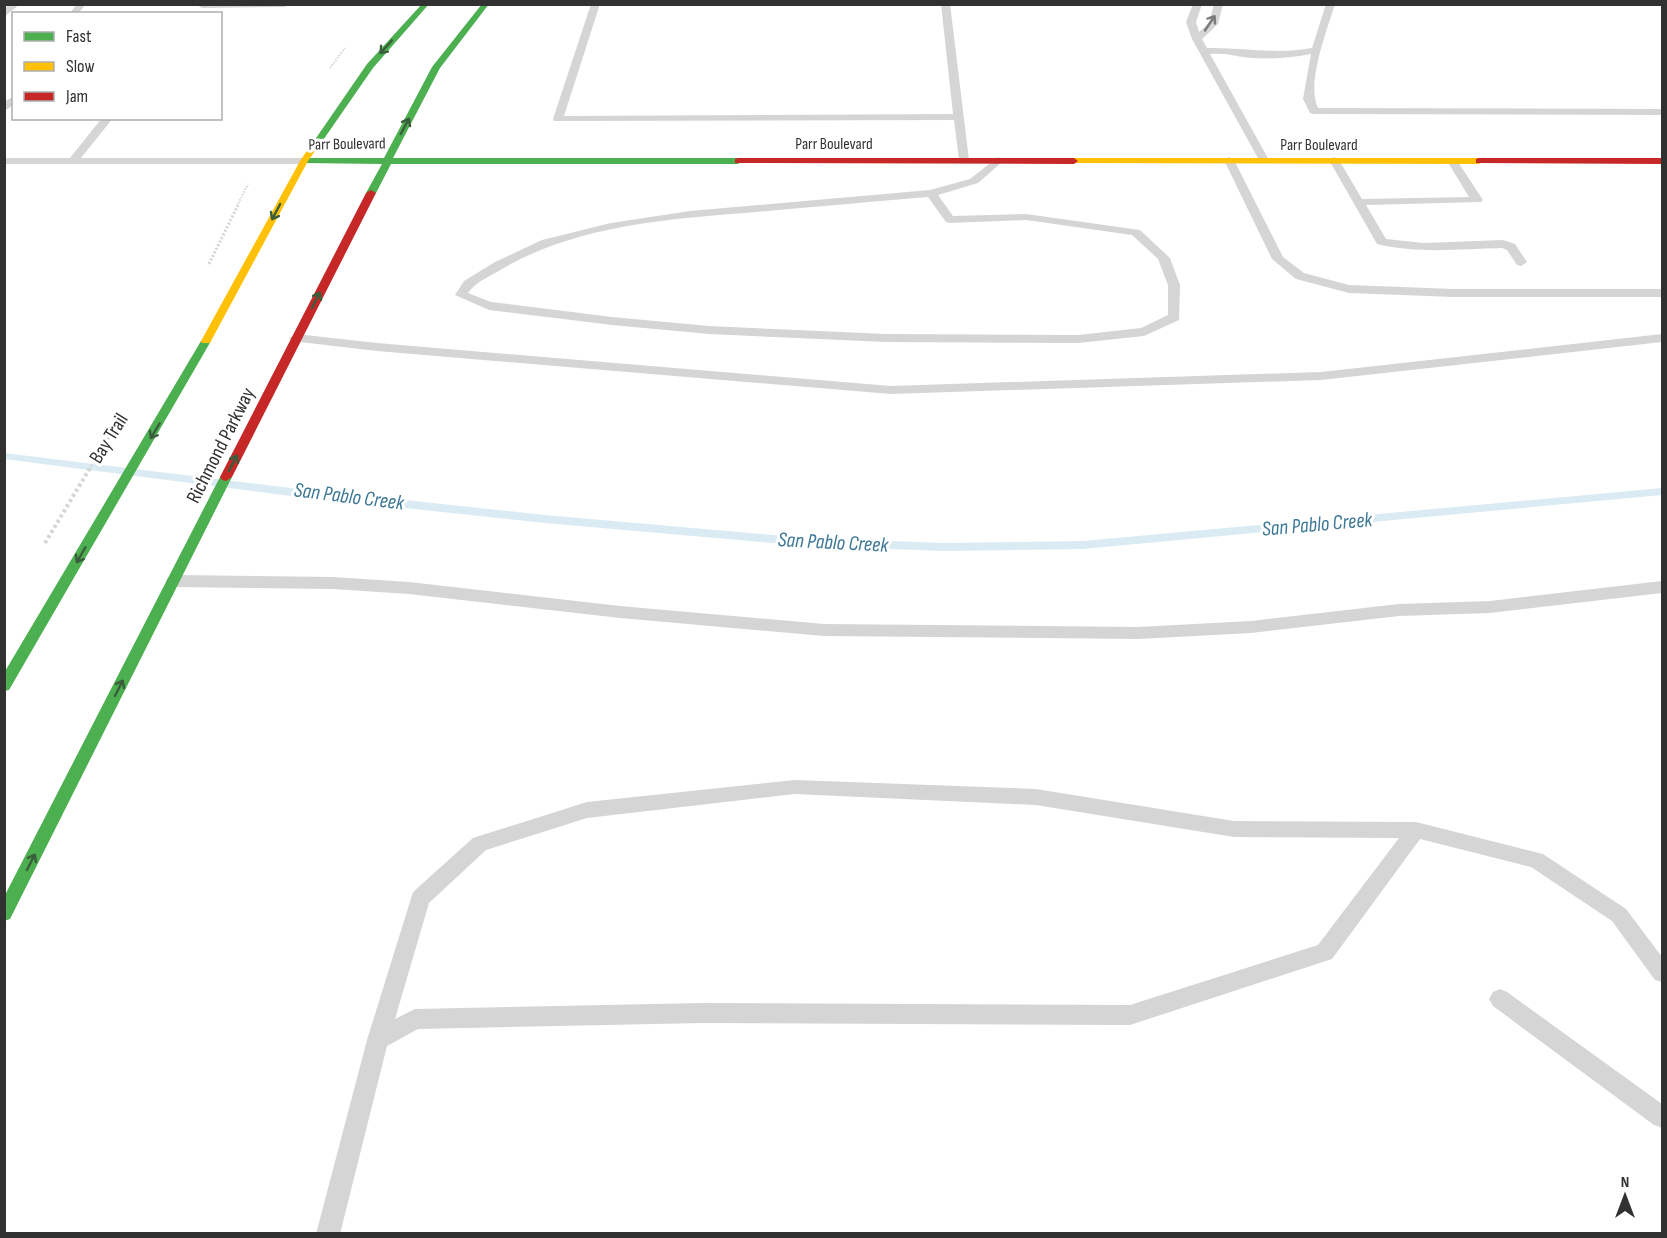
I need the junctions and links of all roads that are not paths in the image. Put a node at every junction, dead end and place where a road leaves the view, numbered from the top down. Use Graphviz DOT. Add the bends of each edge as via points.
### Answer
graph roads {
  1 [pos="16,4"];
  2 [pos="285,4"];
  3 [pos="426,4"];
  4 [pos="486,4"];
  5 [pos="596,4"];
  6 [pos="945,4"];
  7 [pos="1198,4"];
  8 [pos="1220,4"];
  9 [pos="1331,4"];
  10 [pos="202,5"];
  11 [pos="4,14"];
  12 [pos="1197,39"];
  13 [pos="1316,50"];
  14 [pos="1203,51"];
  15 [pos="1662,112"];
  16 [pos="958,117"];
  17 [pos="106,120"];
  18 [pos="388,159"];
  19 [pos="964,160"];
  20 [pos="998,160"];
  21 [pos="1229,160"];
  22 [pos="1264,160"];
  23 [pos="1334,160"];
  24 [pos="4,161"];
  25 [pos="73,161"];
  26 [pos="304,161"];
  27 [pos="1452,161"];
  28 [pos="1662,161"];
  29 [pos="931,193"];
  30 [pos="1358,202"];
  31 [pos="1521,262"];
  32 [pos="1662,293"];
  33 [pos="296,338"];
  34 [pos="1662,338"];
  35 [pos="174,581"];
  36 [pos="1662,587"];
  37 [pos="4,686"];
  38 [pos="1416,830"];
  39 [pos="4,914"];
  40 [pos="1662,973"];
  41 [pos="1500,999"];
  42 [pos="378,1040"];
  43 [pos="1662,1117"];
  44 [pos="328,1233"];
  1 -- 11 [label="lane"];
  2 -- 10 [label="lane"];
  3 -- 26 [label="main road, one-way" via="370,66"];
  18 -- 4 [label="main road, Richmond Parkway, one-way" via="436,68"];
  5 -- 16 [label="lane" via="558,119"];
  6 -- 16 [label="lane"];
  7 -- 12 [label="lane" via="1191,22"];
  12 -- 8 [label="lane, one-way" via="1213,24"];
  9 -- 13 [label="lane"];
  12 -- 14 [label="lane"];
  13 -- 14 [label="lane" via="1297,54"];
  13 -- 15 [label="lane" via="1308,99 1314,111"];
  14 -- 22 [label="lane"];
  16 -- 19 [label="lane"];
  17 -- 25 [label="lane"];
  18 -- 19 [label="main road, Parr Boulevard"];
  18 -- 26 [label="main road, Parr Boulevard"];
  33 -- 18 [label="main road, Richmond Parkway, one-way"];
  19 -- 20 [label="main road, Parr Boulevard"];
  20 -- 21 [label="main road, Parr Boulevard"];
  20 -- 29 [label="lane" via="974,181"];
  21 -- 22 [label="main road, Parr Boulevard"];
  21 -- 32 [label="lane" via="1278,259 1300,276 1349,289"];
  22 -- 23 [label="main road, Parr Boulevard"];
  23 -- 27 [label="main road, Parr Boulevard"];
  23 -- 30 [label="lane"];
  24 -- 25 [label="lane, Parr Boulevard"];
  25 -- 26 [label="lane, Parr Boulevard"];
  26 -- 37 [label="main road, one-way" via="185,381"];
  27 -- 28 [label="main road, Parr Boulevard"];
  27 -- 30 [label="lane" via="1478,200"];
  29 -- 29 [label="lane" via="690,214 615,225 546,243 499,265 468,284 461,295 489,306 612,321 886,338 1078,339 1144,332 1174,317 1174,285 1164,258 1136,232 1026,217 950,220"];
  30 -- 31 [label="lane" via="1381,241 1407,245 1503,244 1511,247"];
  33 -- 34 [label="lane" via="891,390 1321,376"];
  35 -- 33 [label="main road, Richmond Parkway, one-way"];
  35 -- 36 [label="lane" via="409,588 824,630 1138,633 1251,627 1399,610 1490,607"];
  39 -- 35 [label="main road, Richmond Parkway, one-way"];
  38 -- 40 [label="lane" via="1536,860 1618,915"];
  38 -- 42 [label="lane" via="1325,952 1130,1015 692,1013 416,1019"];
  38 -- 42 [label="lane" via="1234,829 1036,797 795,787 586,810 480,844 420,898"];
  41 -- 43 [label="lane"];
  42 -- 44 [label="lane"];
}
